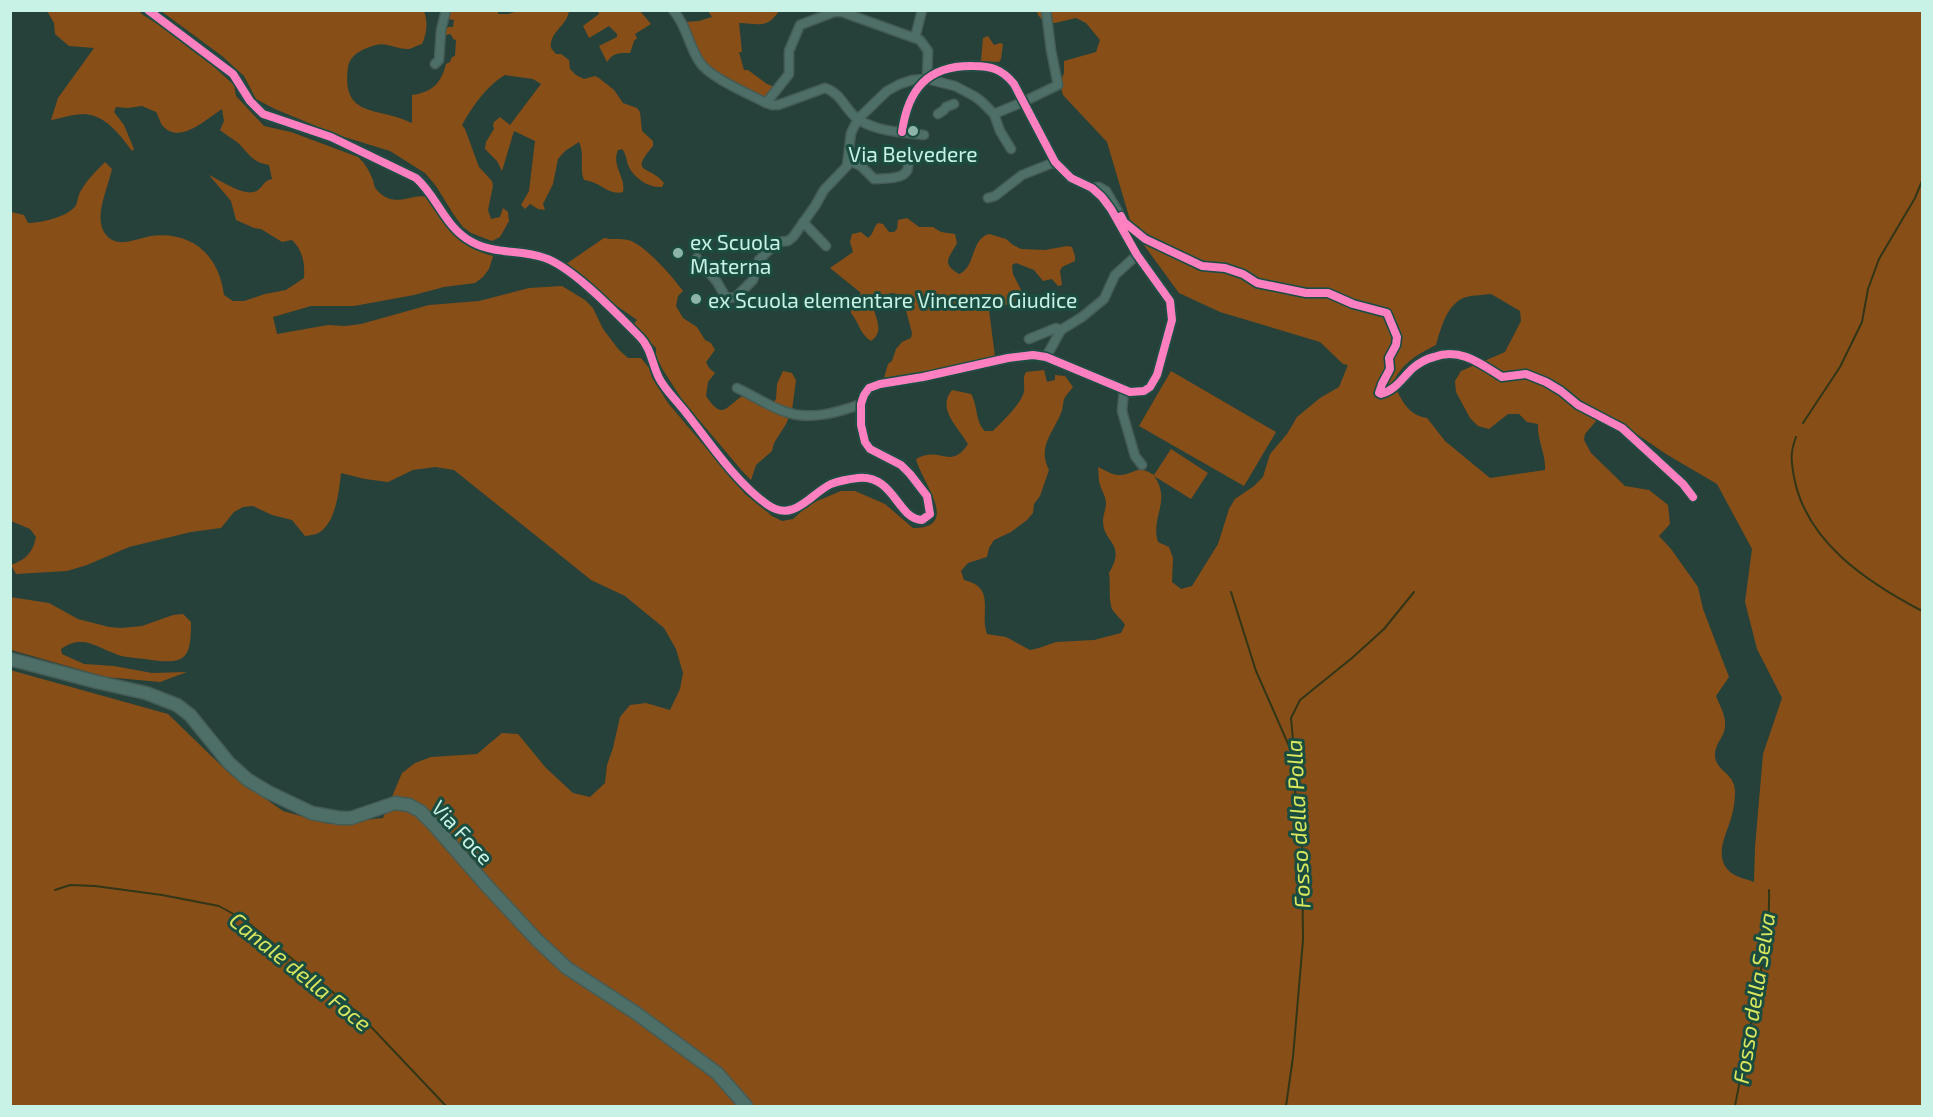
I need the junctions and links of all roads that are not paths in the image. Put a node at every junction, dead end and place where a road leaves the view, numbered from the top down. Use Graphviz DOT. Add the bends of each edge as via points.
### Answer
graph roads {
  1 [pos="148,10"];
  2 [pos="446,10"];
  3 [pos="673,10"];
  4 [pos="922,10"];
  5 [pos="1047,10"];
  6 [pos="915,38"];
  7 [pos="435,64"];
  8 [pos="927,79"];
  9 [pos="1023,102"];
  10 [pos="766,103"];
  11 [pos="954,104"];
  12 [pos="938,114"];
  13 [pos="993,114"];
  14 [pos="858,119"];
  15 [pos="902,132"];
  16 [pos="924,135"];
  17 [pos="1011,149"];
  18 [pos="848,160"];
  19 [pos="908,162"];
  20 [pos="1055,162"];
  21 [pos="1092,188"];
  22 [pos="988,198"];
  23 [pos="803,222"];
  24 [pos="826,246"];
  25 [pos="1137,255"];
  26 [pos="697,258"];
  27 [pos="1061,330"];
  28 [pos="1029,339"];
  29 [pos="1046,357"];
  30 [pos="737,387"];
  31 [pos="1124,390"];
  32 [pos="861,404"];
  33 [pos="1142,465"];
  34 [pos="1693,497"];
  35 [pos="10,659"];
  36 [pos="746,1107"];
  1 -- 32 [label="street" via="233,74 262,114 331,137 416,178 457,231 471,242 490,249 540,256 567,270 643,339 659,379 731,468 769,506 791,511 832,484 864,477 886,488 910,517 922,520 930,514 927,496 910,474 866,442"];
  2 -- 7 [label="street" via="439,60"];
  3 -- 10 [label="street" via="701,64"];
  4 -- 6 [label="street"];
  5 -- 9 [label="street" via="1058,85"];
  6 -- 8 [label="street" via="928,51"];
  6 -- 10 [label="street" via="838,11 800,25 789,51 789,74"];
  8 -- 9 [label="street" via="950,67 991,67 1008,76"];
  8 -- 13 [label="street" via="959,88 981,101"];
  8 -- 14 [label="street" via="895,86"];
  8 -- 15 [label="street" via="907,107"];
  9 -- 13 [label="street"];
  9 -- 20 [label="street"];
  10 -- 14 [label="street" via="778,105 825,88 838,95"];
  11 -- 12 [label="street"];
  13 -- 17 [label="street"];
  14 -- 15 [label="street" via="891,132"];
  14 -- 18 [label="street" via="851,133"];
  15 -- 16 [label="street"];
  18 -- 19 [label="street" via="874,179 902,176 907,173"];
  18 -- 23 [label="street"];
  20 -- 21 [label="street" via="1071,178"];
  20 -- 22 [label="street" via="1022,175"];
  21 -- 25 [label="street" via="1111,210"];
  21 -- 34 [label="street" via="1106,191 1124,222 1145,239 1202,266 1225,268 1257,283 1306,293 1328,293 1387,313 1397,337 1389,358 1390,369 1379,393 1390,392 1414,367 1442,354 1470,358 1502,377 1526,374 1622,428"];
  23 -- 24 [label="street"];
  23 -- 26 [label="street" via="788,241 777,242 763,255 753,280 738,296 725,296"];
  25 -- 27 [label="street" via="1115,275 1104,299"];
  25 -- 31 [label="street" via="1170,301 1172,320 1150,387 1137,393"];
  27 -- 28 [label="street" via="1056,328"];
  27 -- 29 [label="street"];
  29 -- 31 [label="street"];
  29 -- 32 [label="street" via="1020,356 879,384 869,388"];
  30 -- 32 [label="street" via="794,414 822,415"];
  31 -- 33 [label="street" via="1122,411 1135,456"];
  35 -- 36 [label="main road, Via Foce" via="163,698 177,705 248,780 312,813 351,818 394,803 414,808 429,819 567,968 717,1073"];
}
